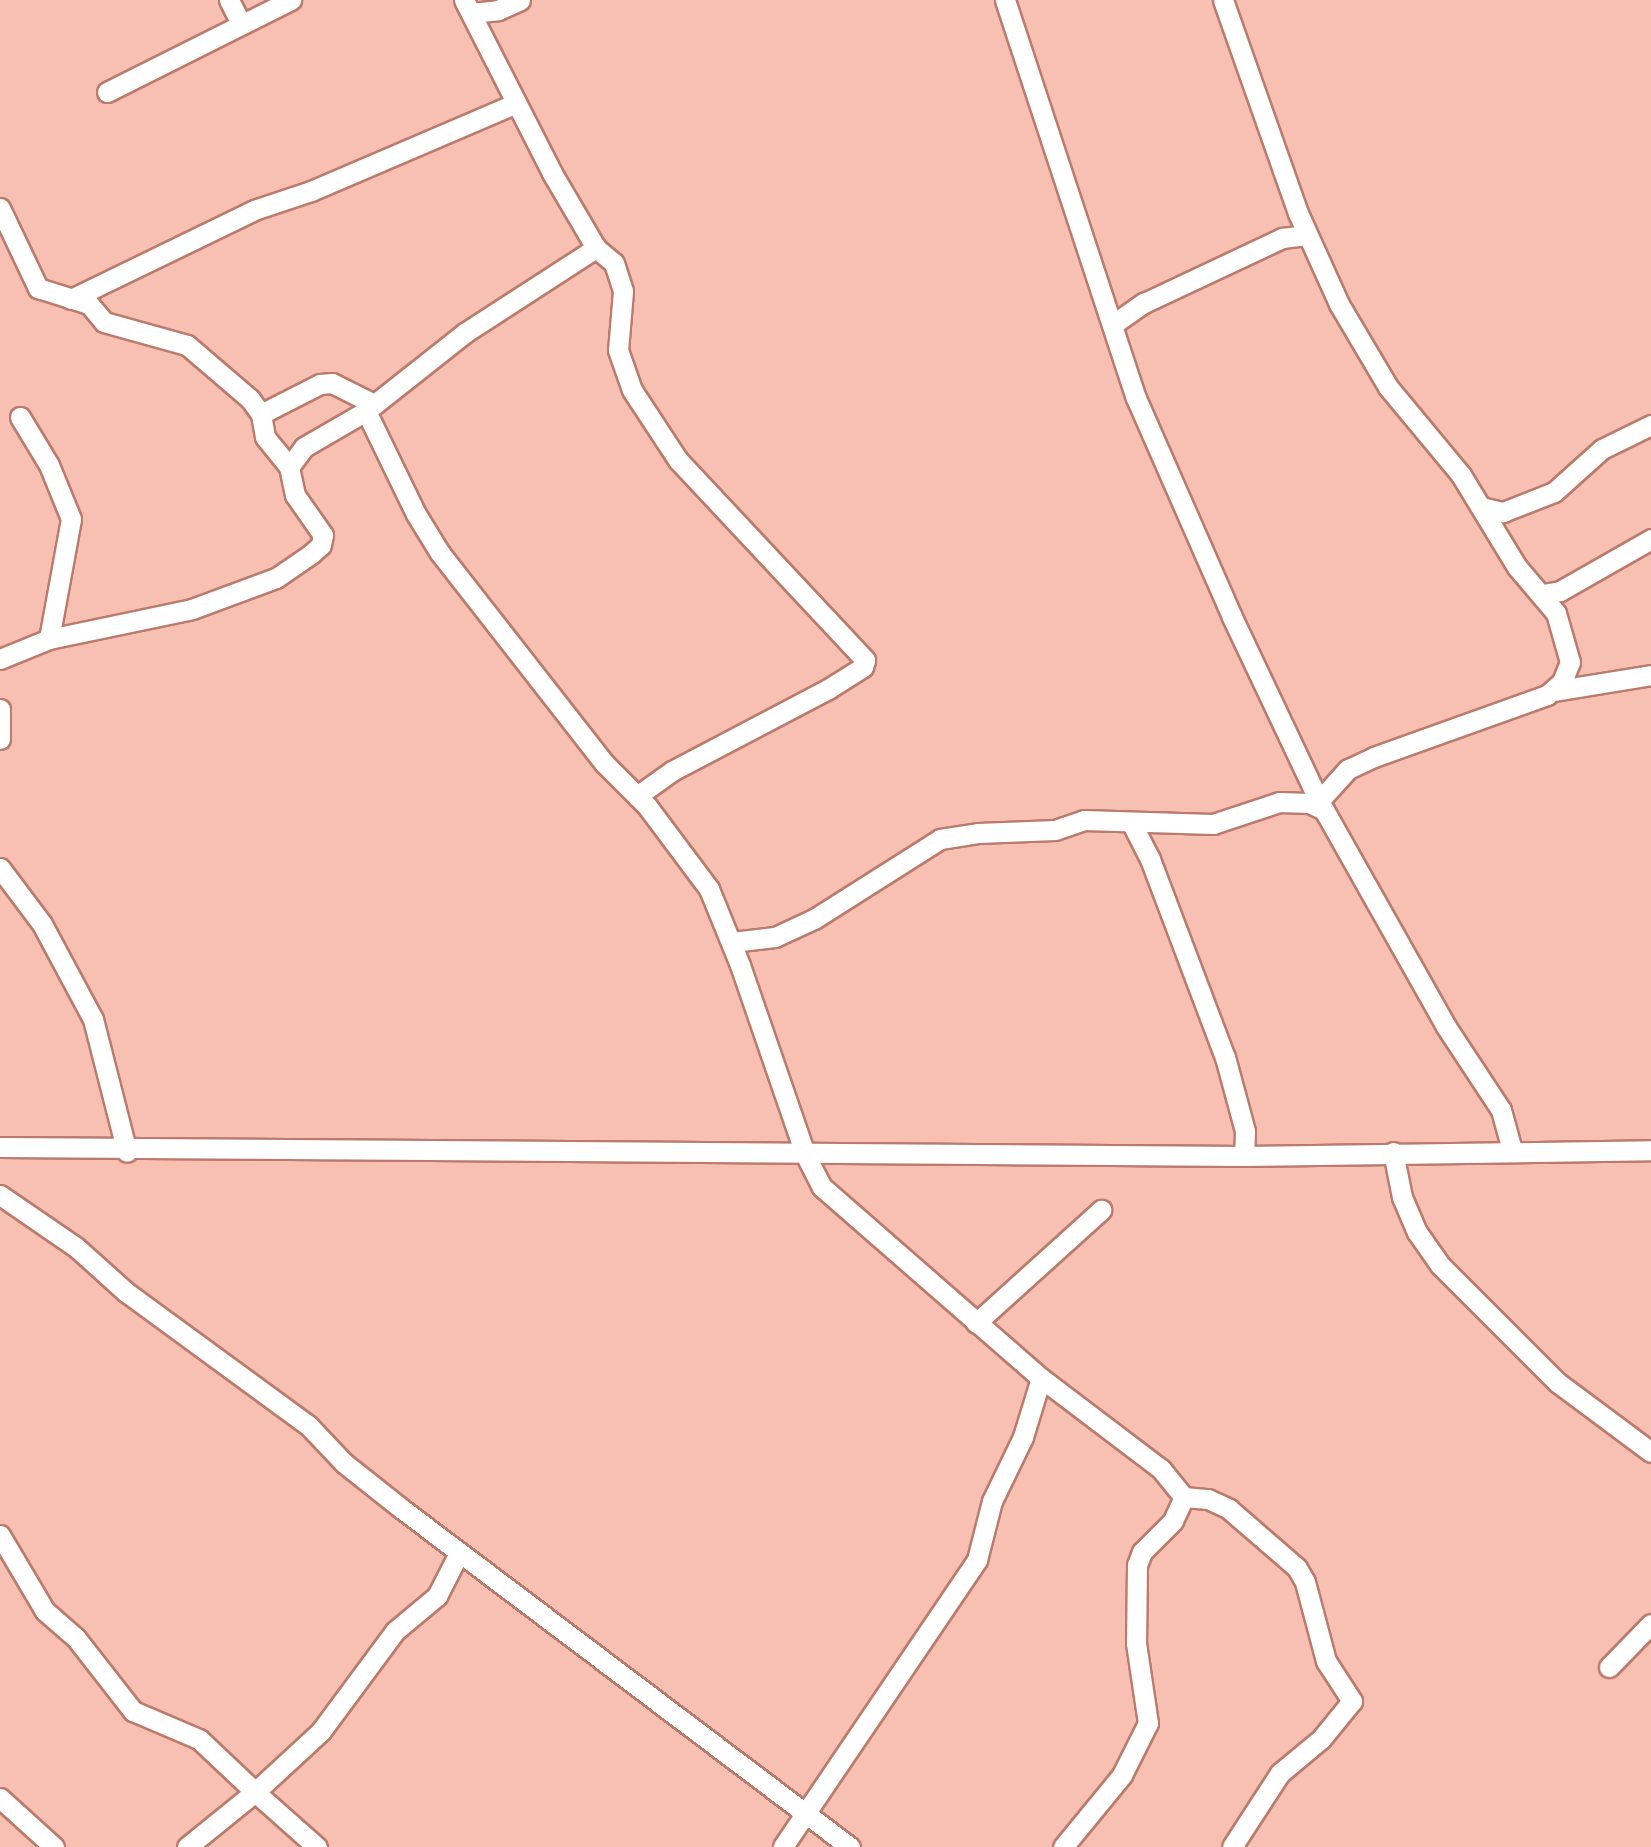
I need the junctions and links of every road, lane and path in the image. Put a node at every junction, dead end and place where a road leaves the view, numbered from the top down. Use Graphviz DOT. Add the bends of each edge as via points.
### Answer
graph roads {
  1 [pos="229,0"];
  2 [pos="291,0"];
  3 [pos="520,0"];
  4 [pos="1005,0"];
  5 [pos="1223,0"];
  6 [pos="468,7"];
  7 [pos="498,10"];
  8 [pos="240,22"];
  9 [pos="483,37"];
  10 [pos="107,92"];
  11 [pos="516,103"];
  12 [pos="0,208"];
  13 [pos="1298,213"];
  14 [pos="1307,235"];
  15 [pos="1282,238"];
  16 [pos="596,248"];
  17 [pos="71,299"];
  18 [pos="1112,325"];
  19 [pos="370,407"];
  20 [pos="261,414"];
  21 [pos="20,417"];
  22 [pos="1651,425"];
  23 [pos="293,461"];
  24 [pos="1498,520"];
  25 [pos="1651,539"];
  26 [pos="1552,592"];
  27 [pos="49,639"];
  28 [pos="0,659"];
  29 [pos="1570,662"];
  30 [pos="1651,675"];
  31 [pos="1590,684"];
  32 [pos="1553,691"];
  33 [pos="0,709"];
  34 [pos="0,739"];
  35 [pos="637,796"];
  36 [pos="1322,805"];
  37 [pos="1132,822"];
  38 [pos="0,868"];
  39 [pos="732,942"];
  40 [pos="0,1147"];
  41 [pos="1512,1150"];
  42 [pos="1651,1150"];
  43 [pos="127,1152"];
  44 [pos="1393,1152"];
  45 [pos="805,1154"];
  46 [pos="1244,1156"];
  47 [pos="0,1195"];
  48 [pos="1101,1210"];
  49 [pos="976,1323"];
  50 [pos="1041,1378"];
  51 [pos="1651,1452"];
  52 [pos="1184,1497"];
  53 [pos="0,1535"];
  54 [pos="459,1553"];
  55 [pos="1651,1624"];
  56 [pos="1609,1667"];
  57 [pos="255,1792"];
  58 [pos="0,1798"];
  59 [pos="804,1810"];
  60 [pos="54,1847"];
  61 [pos="187,1847"];
  62 [pos="317,1847"];
  63 [pos="783,1847"];
  64 [pos="850,1847"];
  65 [pos="1063,1847"];
  66 [pos="1233,1847"];
  1 -- 8 [label="street"];
  2 -- 8 [label="street"];
  3 -- 7 [label="street"];
  4 -- 18 [label="street"];
  5 -- 13 [label="street"];
  6 -- 7 [label="street"];
  6 -- 9 [label="street"];
  7 -- 9 [label="street"];
  8 -- 10 [label="street"];
  9 -- 11 [label="street"];
  11 -- 16 [label="street"];
  11 -- 17 [label="street" via="311,191 254,210"];
  12 -- 17 [label="street" via="38,288"];
  13 -- 14 [label="street"];
  13 -- 15 [label="street"];
  14 -- 15 [label="street"];
  14 -- 24 [label="street" via="1367,356 1481,507"];
  15 -- 18 [label="street" via="1144,303"];
  16 -- 19 [label="street" via="466,332"];
  16 -- 35 [label="street" via="614,263 623,290 618,350 632,390 678,460 865,660 863,667 828,689 672,771"];
  17 -- 20 [label="street" via="89,304 104,323 187,345 231,379"];
  18 -- 36 [label="street" via="1136,398"];
  19 -- 20 [label="street" via="332,383"];
  19 -- 23 [label="street"];
  19 -- 35 [label="street" via="416,513 440,553 604,763"];
  20 -- 23 [label="street" via="263,433"];
  21 -- 27 [label="street" via="49,465 71,519"];
  22 -- 24 [label="street" via="1602,449 1554,492"];
  23 -- 27 [label="street" via="295,495 323,535 318,549 276,578 192,609"];
  24 -- 26 [label="street" via="1517,567"];
  25 -- 26 [label="street"];
  26 -- 29 [label="street"];
  27 -- 28 [label="street"];
  29 -- 31 [label="street"];
  29 -- 32 [label="street"];
  30 -- 31 [label="street"];
  31 -- 32 [label="street"];
  32 -- 36 [label="street" via="1348,769"];
  33 -- 34 [label="street"];
  35 -- 39 [label="street" via="709,889"];
  36 -- 37 [label="street" via="1279,802 1213,824"];
  36 -- 41 [label="street" via="1445,1025 1501,1110"];
  37 -- 39 [label="street" via="1084,820 1055,830 940,839 814,919 775,937"];
  37 -- 46 [label="street" via="1225,1057 1245,1131"];
  38 -- 43 [label="street" via="42,924 93,1019"];
  39 -- 45 [label="street"];
  40 -- 43 [label="street"];
  41 -- 42 [label="street"];
  41 -- 44 [label="street"];
  43 -- 45 [label="street"];
  44 -- 46 [label="street"];
  44 -- 51 [label="street" via="1402,1197 1417,1232 1440,1265 1563,1387"];
  45 -- 46 [label="street"];
  45 -- 49 [label="street" via="822,1187 851,1217"];
  47 -- 54 [label="street" via="77,1248 126,1292 308,1425 344,1463"];
  48 -- 49 [label="street"];
  49 -- 50 [label="street"];
  50 -- 52 [label="street" via="1161,1469"];
  50 -- 59 [label="street" via="1023,1437 992,1501 977,1560"];
  52 -- 65 [label="street" via="1174,1521 1142,1552 1137,1564 1136,1643 1148,1723 1122,1775"];
  52 -- 66 [label="street" via="1208,1499 1229,1509 1297,1568 1326,1661 1352,1702 1321,1738 1280,1773"];
  53 -- 57 [label="street" via="45,1611 76,1638 134,1711 199,1739"];
  54 -- 57 [label="street" via="437,1596 395,1632 321,1731"];
  54 -- 59 [label="street"];
  55 -- 56 [label="street"];
  57 -- 61 [label="street"];
  57 -- 62 [label="street"];
  58 -- 60 [label="street"];
  59 -- 63 [label="street"];
  59 -- 64 [label="street"];
}
